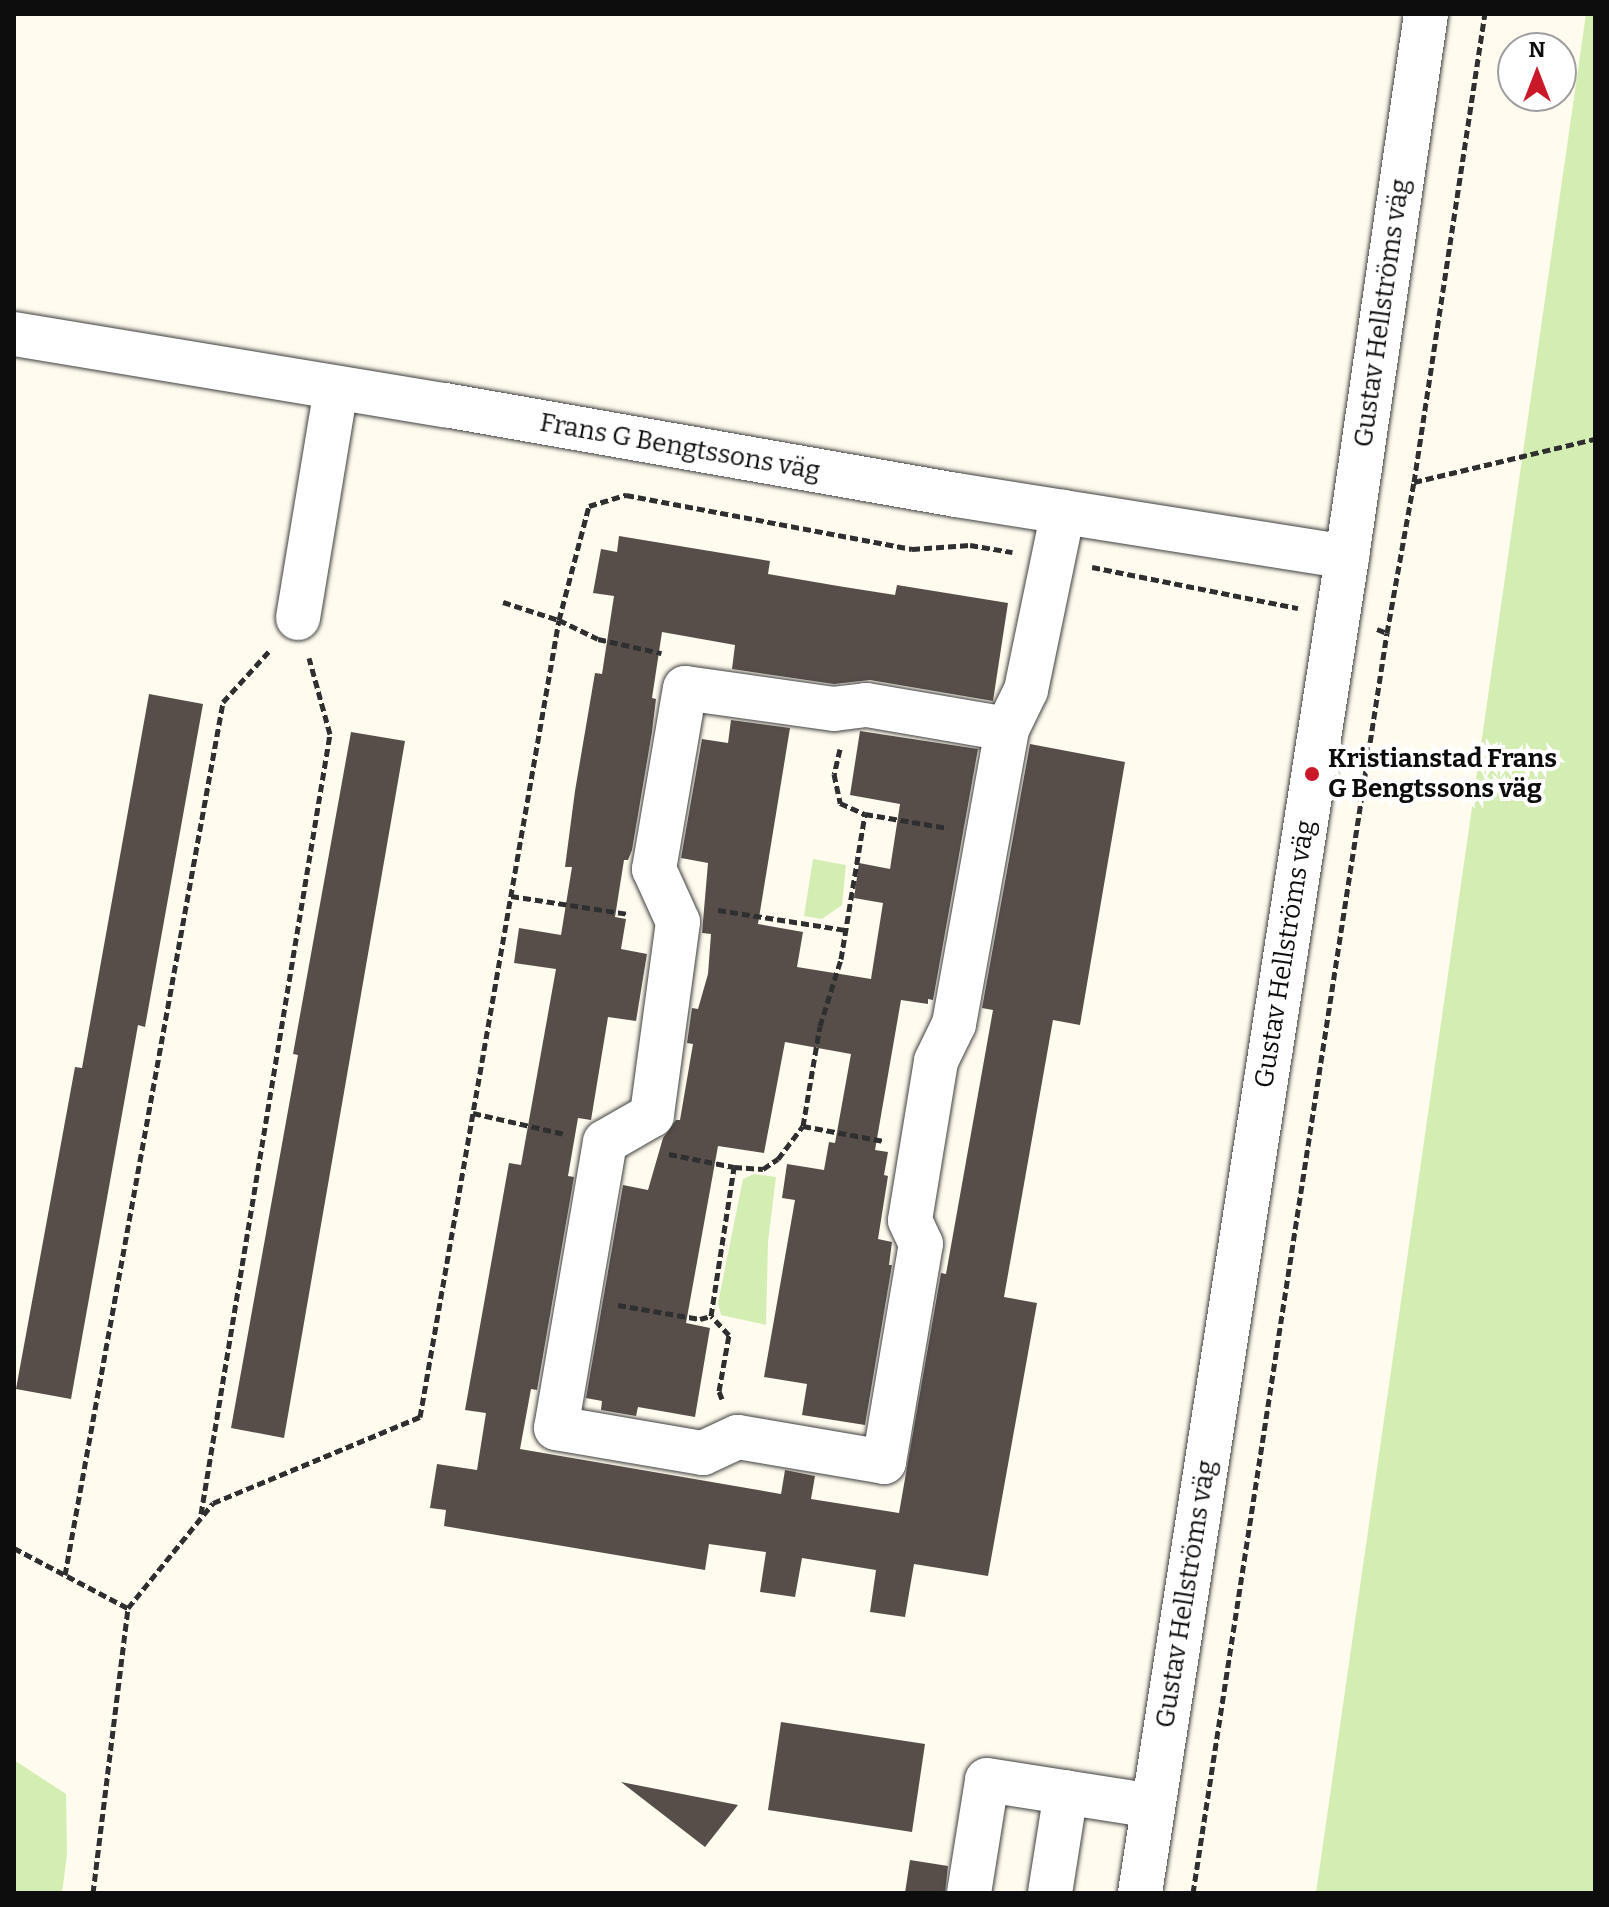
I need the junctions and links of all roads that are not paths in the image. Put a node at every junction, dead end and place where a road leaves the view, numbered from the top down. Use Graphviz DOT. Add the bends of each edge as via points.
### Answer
graph roads {
  1 [pos="1426,14"];
  2 [pos="14,334"];
  3 [pos="336,388"];
  4 [pos="1063,512"];
  5 [pos="1347,557"];
  6 [pos="298,618"];
  7 [pos="1007,729"];
  8 [pos="1066,1792"];
  9 [pos="1153,1806"];
  10 [pos="969,1893"];
  11 [pos="1050,1893"];
  12 [pos="1140,1893"];
  1 -- 5 [label="street, Gustav Hellströms väg"];
  2 -- 3 [label="street, Frans G Bengtssons väg"];
  3 -- 4 [label="street, Frans G Bengtssons väg"];
  3 -- 6 [label="street"];
  4 -- 5 [label="street, Frans G Bengtssons väg"];
  4 -- 7 [label="street" via="1026,690"];
  5 -- 9 [label="street, Gustav Hellströms väg"];
  7 -- 7 [label="street" via="954,1024 936,1061 921,1148 910,1220 921,1244 884,1462 738,1437 703,1453 556,1428 605,1142 652,1115 678,922 654,869 685,688 849,708 866,705"];
  8 -- 9 [label="street"];
  8 -- 10 [label="street" via="987,1780"];
  8 -- 11 [label="street"];
  9 -- 12 [label="street, Gustav Hellströms väg"];
}
